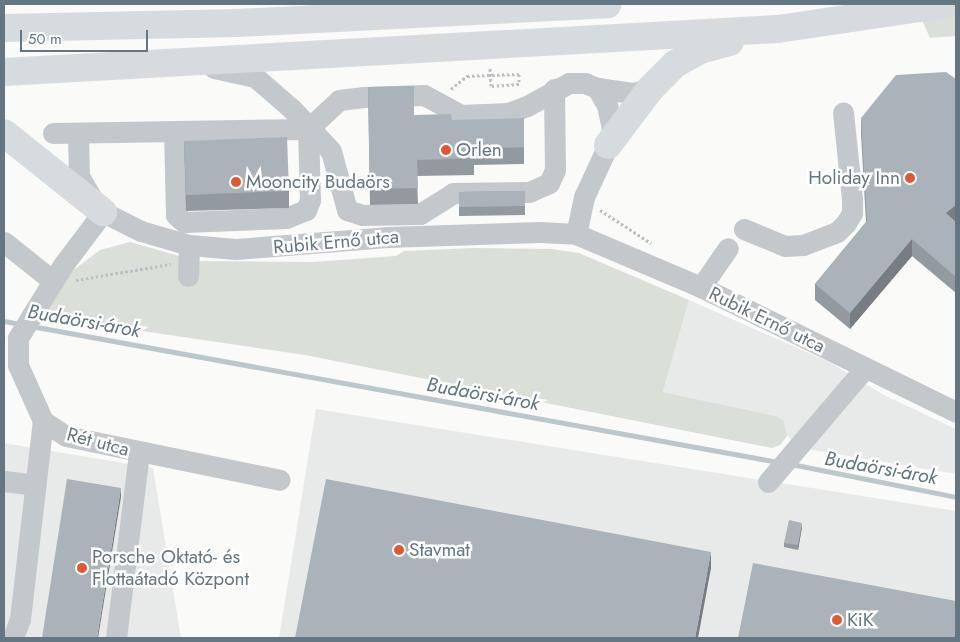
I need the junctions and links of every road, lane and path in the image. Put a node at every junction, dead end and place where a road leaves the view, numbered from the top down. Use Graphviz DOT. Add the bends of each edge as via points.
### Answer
graph roads {
  1 [pos="608,4"];
  2 [pos="946,4"];
  3 [pos="4,28"];
  4 [pos="778,30"];
  5 [pos="180,64"];
  6 [pos="4,72"];
  7 [pos="491,86"];
  8 [pos="597,88"];
  9 [pos="651,88"];
  10 [pos="554,89"];
  11 [pos="440,101"];
  12 [pos="843,112"];
  13 [pos="308,129"];
  14 [pos="174,132"];
  15 [pos="4,133"];
  16 [pos="53,133"];
  17 [pos="78,133"];
  18 [pos="608,145"];
  19 [pos="103,212"];
  20 [pos="744,229"];
  21 [pos="576,234"];
  22 [pos="4,242"];
  23 [pos="728,248"];
  24 [pos="188,261"];
  25 [pos="53,282"];
  26 [pos="701,287"];
  27 [pos="865,368"];
  28 [pos="956,412"];
  29 [pos="43,422"];
  30 [pos="148,455"];
  31 [pos="280,480"];
  32 [pos="4,481"];
  33 [pos="768,482"];
  34 [pos="35,485"];
  35 [pos="13,638"];
  36 [pos="116,638"];
  1 -- 3 [label="highway" via="238,23"];
  2 -- 4 [label="highway"];
  4 -- 5 [label="highway"];
  4 -- 9 [label="highway" via="700,50 675,64"];
  5 -- 6 [label="highway"];
  5 -- 13 [label="street" via="255,77 292,109"];
  7 -- 11 [label="path" via="519,84 519,74 467,76"];
  8 -- 9 [label="street" via="633,93"];
  8 -- 10 [label="street" via="585,83 569,83"];
  8 -- 18 [label="street" via="611,116"];
  9 -- 18 [label="highway"];
  10 -- 11 [label="street" via="527,106 508,113 461,115 448,110"];
  10 -- 13 [label="street" via="555,170 549,183 528,192 453,193 420,214 362,215 347,210 331,151"];
  11 -- 13 [label="street" via="424,95 339,100"];
  12 -- 20 [label="street" via="852,199 852,213 846,223 837,232 786,246"];
  13 -- 14 [label="street"];
  13 -- 14 [label="street" via="310,200 306,210 286,218 184,222 176,216"];
  14 -- 17 [label="street"];
  15 -- 19 [label="highway"];
  16 -- 17 [label="street"];
  17 -- 19 [label="street" via="79,176"];
  18 -- 21 [label="street" via="584,197"];
  19 -- 24 [label="street, Rubik Ernő utca" via="142,231"];
  19 -- 25 [label="street, Rét utca"];
  21 -- 24 [label="street, Rubik Ernő utca" via="540,232 386,237 236,249"];
  21 -- 26 [label="street, Rubik Ernő utca"];
  22 -- 25 [label="street"];
  23 -- 26 [label="street"];
  24 -- 25 [label="path" via="59,284"];
  25 -- 29 [label="street, Rét utca" via="18,338 18,365"];
  26 -- 27 [label="street, Rubik Ernő utca"];
  27 -- 28 [label="street, Rubik Ernő utca"];
  27 -- 33 [label="street"];
  29 -- 30 [label="street, Rét utca" via="66,436"];
  29 -- 34 [label="street"];
  30 -- 31 [label="street, Rét utca"];
  30 -- 36 [label="street"];
  32 -- 34 [label="street"];
  34 -- 35 [label="street" via="20,619"];
}
